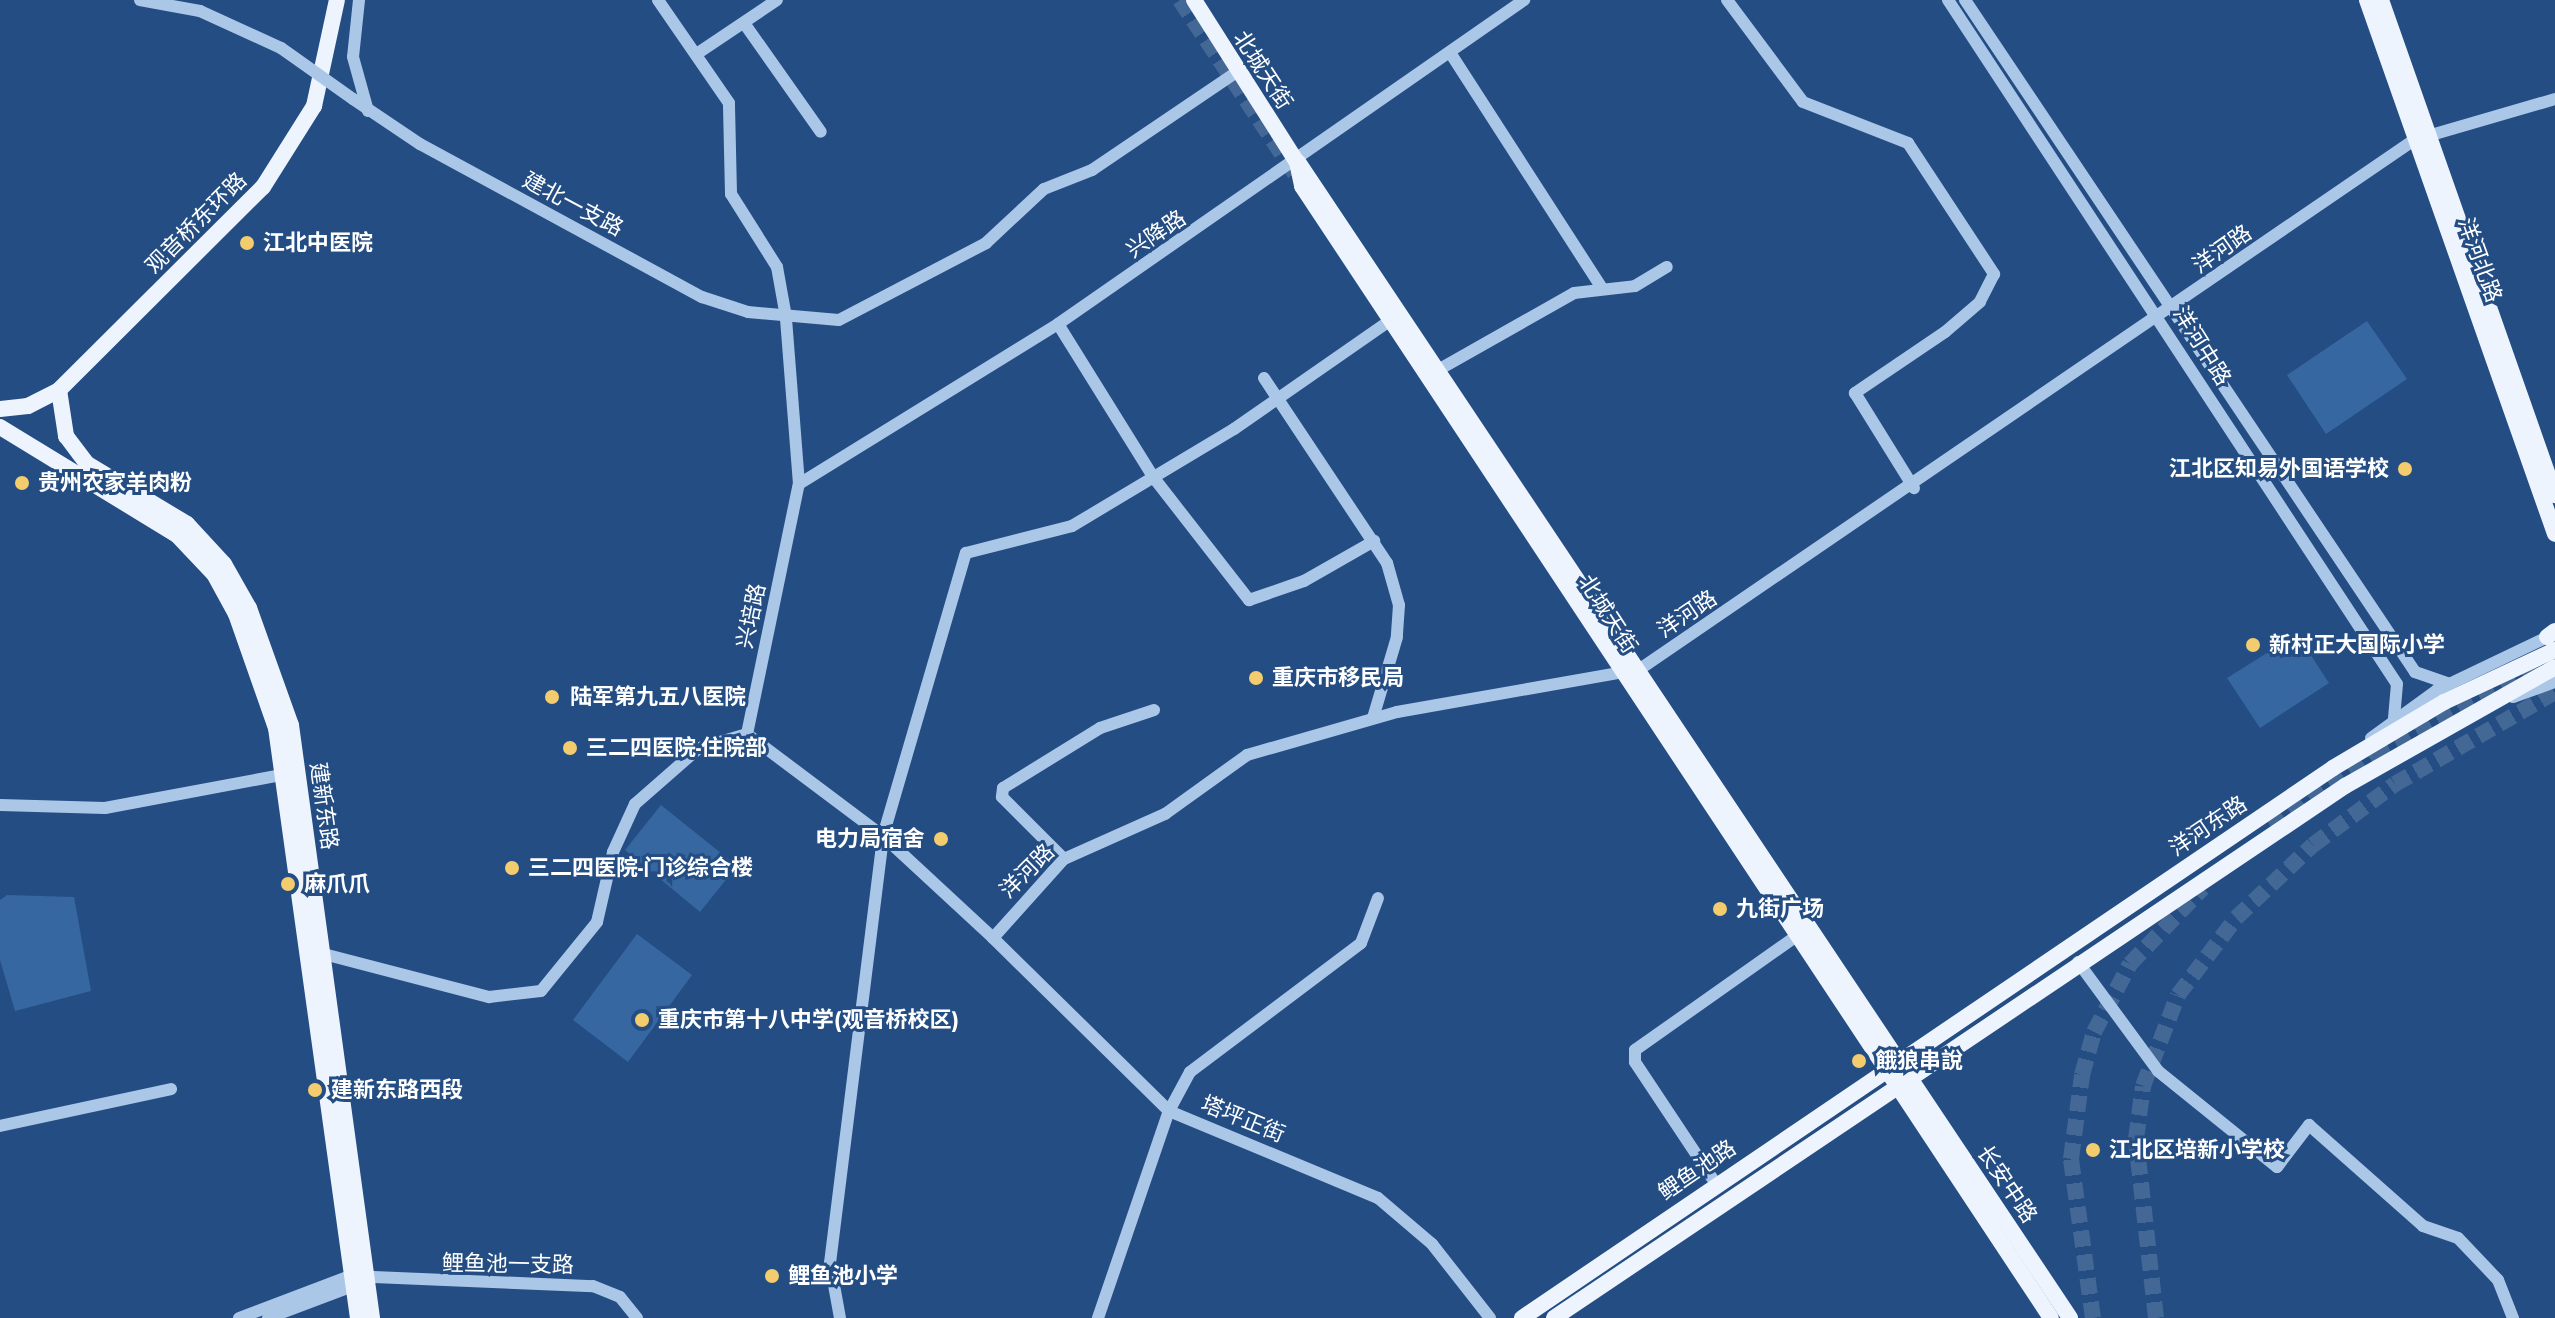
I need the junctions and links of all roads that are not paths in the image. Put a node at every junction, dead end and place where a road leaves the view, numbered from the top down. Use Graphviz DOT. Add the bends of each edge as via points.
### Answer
graph roads {
  1 [pos="140,0"];
  2 [pos="337,0"];
  3 [pos="359,0"];
  4 [pos="658,0"];
  5 [pos="777,0"];
  6 [pos="1194,0"];
  7 [pos="1524,0"];
  8 [pos="1727,0"];
  9 [pos="1948,0"];
  10 [pos="1965,0"];
  11 [pos="2367,0"];
  12 [pos="2381,0"];
  13 [pos="744,23"];
  14 [pos="698,53"];
  15 [pos="1451,54"];
  16 [pos="1237,72"];
  17 [pos="2555,99"];
  18 [pos="368,111"];
  19 [pos="821,132"];
  20 [pos="2419,136"];
  21 [pos="1297,162"];
  22 [pos="1667,267"];
  23 [pos="1601,287"];
  24 [pos="2165,313"];
  25 [pos="1397,316"];
  26 [pos="786,317"];
  27 [pos="1058,324"];
  28 [pos="1434,372"];
  29 [pos="1264,378"];
  30 [pos="59,390"];
  31 [pos="1278,399"];
  32 [pos="0,409"];
  33 [pos="0,427"];
  34 [pos="1154,478"];
  35 [pos="799,484"];
  36 [pos="1914,488"];
  37 [pos="2555,495"];
  38 [pos="2555,534"];
  39 [pos="1374,541"];
  40 [pos="2553,638"];
  41 [pos="2555,667"];
  42 [pos="1640,669"];
  43 [pos="1621,674"];
  44 [pos="2555,682"];
  45 [pos="2449,684"];
  46 [pos="1154,710"];
  47 [pos="1373,718"];
  48 [pos="2454,718"];
  49 [pos="2394,720"];
  50 [pos="747,734"];
  51 [pos="2333,768"];
  52 [pos="282,775"];
  53 [pos="0,805"];
  54 [pos="883,836"];
  55 [pos="1064,859"];
  56 [pos="1378,898"];
  57 [pos="1810,927"];
  58 [pos="1795,937"];
  59 [pos="993,938"];
  60 [pos="314,951"];
  61 [pos="2078,962"];
  62 [pos="1891,1065"];
  63 [pos="1901,1079"];
  64 [pos="171,1089"];
  65 [pos="1169,1111"];
  66 [pos="0,1126"];
  67 [pos="1716,1184"];
  68 [pos="355,1282"];
  69 [pos="239,1318"];
  70 [pos="268,1318"];
  71 [pos="358,1318"];
  72 [pos="372,1318"];
  73 [pos="637,1318"];
  74 [pos="840,1318"];
  75 [pos="1098,1318"];
  76 [pos="1490,1318"];
  77 [pos="1522,1318"];
  78 [pos="1554,1318"];
  79 [pos="2051,1318"];
  80 [pos="2070,1318"];
  81 [pos="2513,1318"];
  1 -- 18 [label="street, 建北一支路, bridge" via="200,11 281,48"];
  2 -- 30 [label="main road, 观音桥东环路" via="314,106 263,187"];
  3 -- 18 [label="street" via="353,57"];
  4 -- 14 [label="street, 兴培路"];
  5 -- 13 [label="street"];
  6 -- 16 [label="main road, 北城天街"];
  7 -- 15 [label="street, 兴降路"];
  8 -- 36 [label="street" via="1803,102 1908,143 1994,274 1980,302 1945,332 1855,393"];
  9 -- 24 [label="street, 洋河中路"];
  10 -- 24 [label="street, 洋河中路"];
  11 -- 20 [label="main road, 洋河北路"];
  12 -- 20 [label="main road, 洋河北路"];
  13 -- 14 [label="street"];
  13 -- 19 [label="street"];
  14 -- 26 [label="street, 兴培路" via="729,103 731,194 771,253"];
  15 -- 21 [label="street, 兴降路"];
  15 -- 23 [label="street"];
  16 -- 21 [label="main road, 北城天街"];
  16 -- 26 [label="street, 建北一支路" via="1092,170 1044,189 986,243 939,261 857,314"];
  17 -- 20 [label="street, 洋河路"];
  18 -- 26 [label="street, 建北一支路" via="702,297"];
  20 -- 24 [label="street, 洋河路"];
  20 -- 37 [label="main road, 洋河北路"];
  20 -- 38 [label="main road, 洋河北路"];
  21 -- 25 [label="main road, 北城天街" via="1302,186"];
  21 -- 27 [label="street, 兴降路"];
  22 -- 23 [label="street" via="1635,286"];
  23 -- 28 [label="street" via="1574,293"];
  24 -- 36 [label="street, 洋河路"];
  24 -- 45 [label="street, 洋河中路" via="2415,672"];
  24 -- 49 [label="street, 洋河中路" via="2397,684"];
  25 -- 28 [label="main road, 北城天街"];
  25 -- 31 [label="street"];
  26 -- 35 [label="street, 兴培路"];
  27 -- 34 [label="street"];
  27 -- 35 [label="street, 兴降路"];
  28 -- 42 [label="main road, 北城天街"];
  28 -- 43 [label="main road, 北城天街"];
  29 -- 31 [label="street"];
  30 -- 32 [label="main road, 观音桥东环路" via="28,406"];
  30 -- 60 [label="main road, 建新东路" via="62,425 74,450 187,524 224,564 249,608 291,725"];
  31 -- 34 [label="street"];
  31 -- 39 [label="street"];
  33 -- 52 [label="main road, 建新东路" via="177,535 214,574 276,728"];
  34 -- 39 [label="street" via="1238,592 1255,603"];
  34 -- 54 [label="street" via="1072,526 966,553"];
  35 -- 50 [label="street, 兴培路"];
  36 -- 42 [label="street, 洋河路"];
  39 -- 47 [label="street" via="1399,605"];
  40 -- 45 [label="street"];
  40 -- 51 [label="main road, 洋河东路"];
  41 -- 48 [label="main road, 洋河东路"];
  42 -- 43 [label="street, 洋河路"];
  42 -- 57 [label="main road, 北城天街"];
  43 -- 47 [label="street, 洋河路"];
  43 -- 58 [label="main road, 北城天街"];
  44 -- 48 [label="street"];
  45 -- 49 [label="street"];
  46 -- 55 [label="street" via="1100,728 1003,788 1002,797"];
  47 -- 55 [label="street, 洋河路" via="1247,755 1165,814"];
  48 -- 61 [label="main road, 洋河东路"];
  49 -- 51 [label="street"];
  50 -- 54 [label="street"];
  50 -- 60 [label="street" via="699,748 635,804 613,852 597,922 541,991 489,997"];
  51 -- 62 [label="main road, 洋河东路"];
  52 -- 53 [label="street" via="105,808"];
  52 -- 60 [label="main road, 建新东路"];
  54 -- 59 [label="street"];
  54 -- 74 [label="street" via="830,1263"];
  55 -- 59 [label="street, 洋河路"];
  56 -- 65 [label="street" via="1361,943 1209,1052"];
  57 -- 58 [label="street"];
  57 -- 62 [label="main road, 北城天街"];
  58 -- 62 [label="main road, 北城天街"];
  58 -- 67 [label="street" via="1635,1050 1635,1062"];
  59 -- 65 [label="street, 塔坪正街"];
  60 -- 68 [label="main road, 建新东路"];
  61 -- 63 [label="main road, 洋河东路"];
  61 -- 81 [label="street" via="2158,1071 2277,1167 2309,1125 2423,1226 2458,1238 2498,1280"];
  62 -- 63 [label="main road, 北城天街"];
  62 -- 67 [label="main road, 鲤鱼池路"];
  63 -- 78 [label="main road, 鲤鱼池路"];
  63 -- 79 [label="main road, 长安中路"];
  63 -- 80 [label="main road, 长安中路"];
  64 -- 66 [label="street"];
  65 -- 75 [label="street"];
  65 -- 76 [label="street, 塔坪正街" via="1378,1198 1432,1244"];
  67 -- 77 [label="main road, 鲤鱼池路"];
  68 -- 69 [label="street"];
  68 -- 70 [label="street"];
  68 -- 71 [label="main road, 建新东路"];
  68 -- 72 [label="main road, 建新东路"];
  68 -- 73 [label="street, 鲤鱼池一支路" via="593,1286 620,1297"];
}
